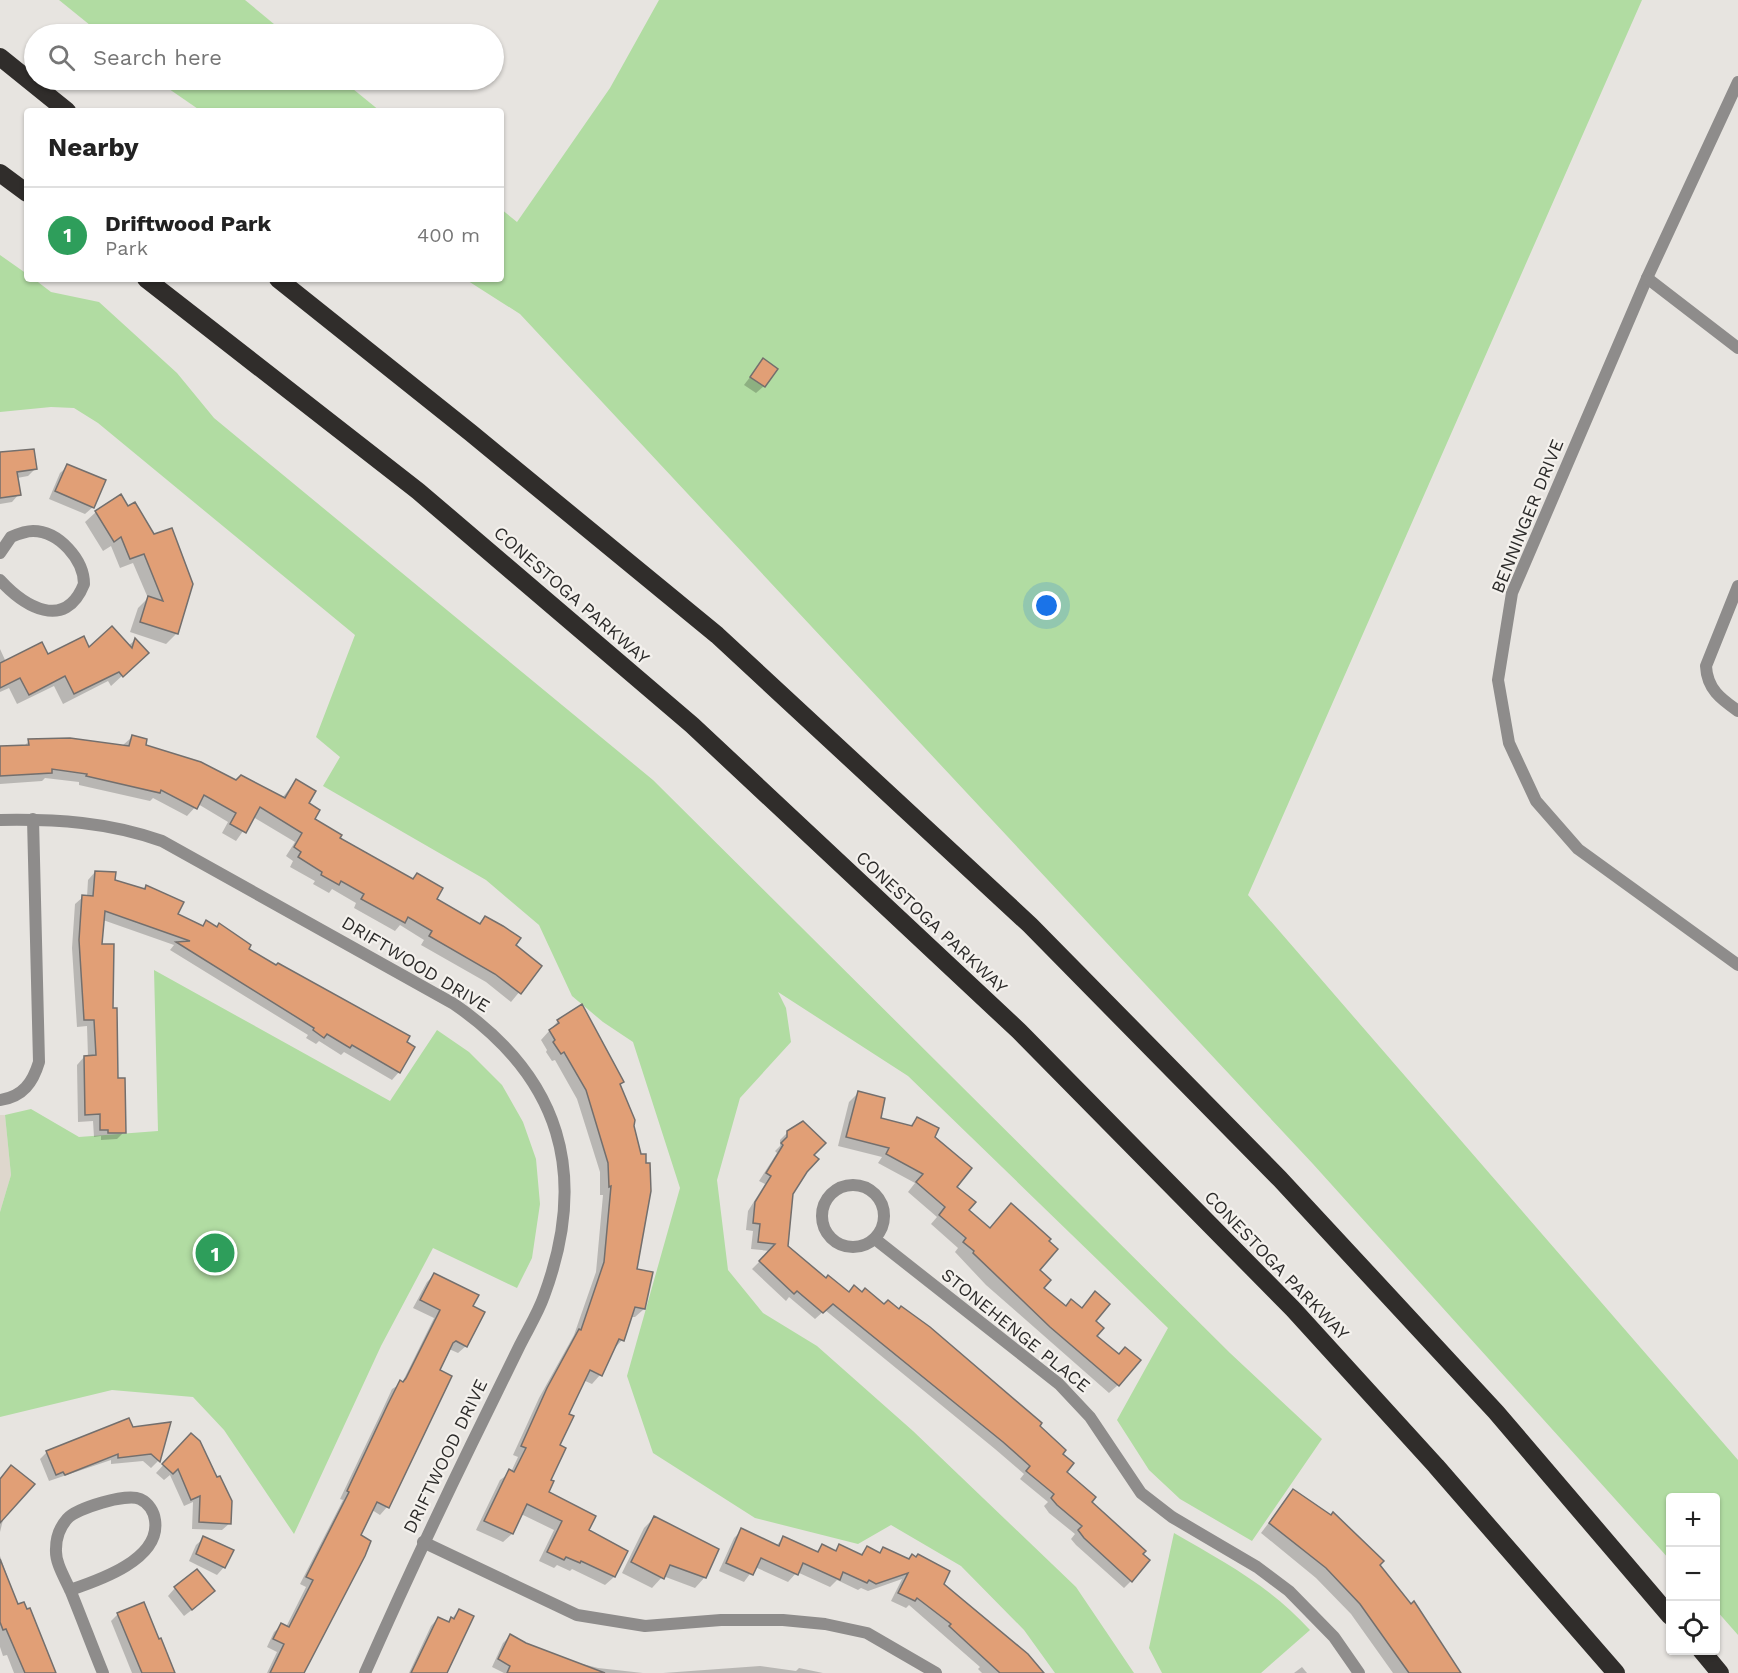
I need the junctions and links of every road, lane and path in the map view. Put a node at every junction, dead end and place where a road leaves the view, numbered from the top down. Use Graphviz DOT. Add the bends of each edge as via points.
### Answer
graph roads {
  1 [pos="0,57"];
  2 [pos="24,76"];
  3 [pos="1738,82"];
  4 [pos="42,90"];
  5 [pos="64,108"];
  6 [pos="0,173"];
  7 [pos="24,191"];
  8 [pos="1647,278"];
  9 [pos="150,282"];
  10 [pos="282,282"];
  11 [pos="1738,348"];
  12 [pos="0,553"];
  13 [pos="0,580"];
  14 [pos="1738,585"];
  15 [pos="1738,711"];
  16 [pos="33,819"];
  17 [pos="0,820"];
  18 [pos="1738,965"];
  19 [pos="0,1100"];
  20 [pos="875,1239"];
  21 [pos="423,1542"];
  22 [pos="70,1590"];
  23 [pos="1666,1610"];
  24 [pos="1705,1655"];
  25 [pos="103,1673"];
  26 [pos="365,1673"];
  27 [pos="936,1673"];
  28 [pos="1359,1673"];
  29 [pos="1616,1673"];
  30 [pos="1720,1673"];
  1 -- 2 [label="highway"];
  3 -- 8 [label="street, BENNINGER DRIVE"];
  4 -- 5 [label="highway"];
  6 -- 7 [label="highway"];
  8 -- 11 [label="street"];
  8 -- 18 [label="street, BENNINGER DRIVE" via="1512,593 1498,680 1509,743 1536,801 1578,849"];
  9 -- 29 [label="highway, CONESTOGA PARKWAY" via="418,491 692,725 1019,1031 1293,1309"];
  10 -- 23 [label="highway" via="717,635 1030,925 1328,1231 1496,1412"];
  12 -- 13 [label="street" via="11,537 35,531 47,534 80,562 84,584 73,602 49,612 36,609"];
  14 -- 15 [label="street" via="1706,666 1713,691"];
  16 -- 17 [label="street, DRIFTWOOD DRIVE"];
  16 -- 19 [label="street" via="39,1062 24,1092"];
  16 -- 21 [label="street, DRIFTWOOD DRIVE" via="68,820 133,831 210,865 463,1010 519,1061 537,1089 559,1138 567,1189 562,1230 544,1296"];
  20 -- 20 [label="street" via="884,1219 880,1201 873,1193 854,1185 830,1195 821,1214 829,1237 837,1244 854,1248"];
  20 -- 28 [label="street, STONEHENGE PLACE" via="1059,1384 1090,1417 1141,1493 1288,1591 1329,1631"];
  21 -- 26 [label="street, DRIFTWOOD DRIVE"];
  21 -- 27 [label="street" via="577,1615 645,1626 731,1620 825,1624 867,1633"];
  22 -- 22 [label="street" via="104,1578 152,1545 154,1511 141,1499 122,1497 68,1518 58,1533 56,1551"];
  22 -- 25 [label="street"];
  24 -- 30 [label="highway"];
}
